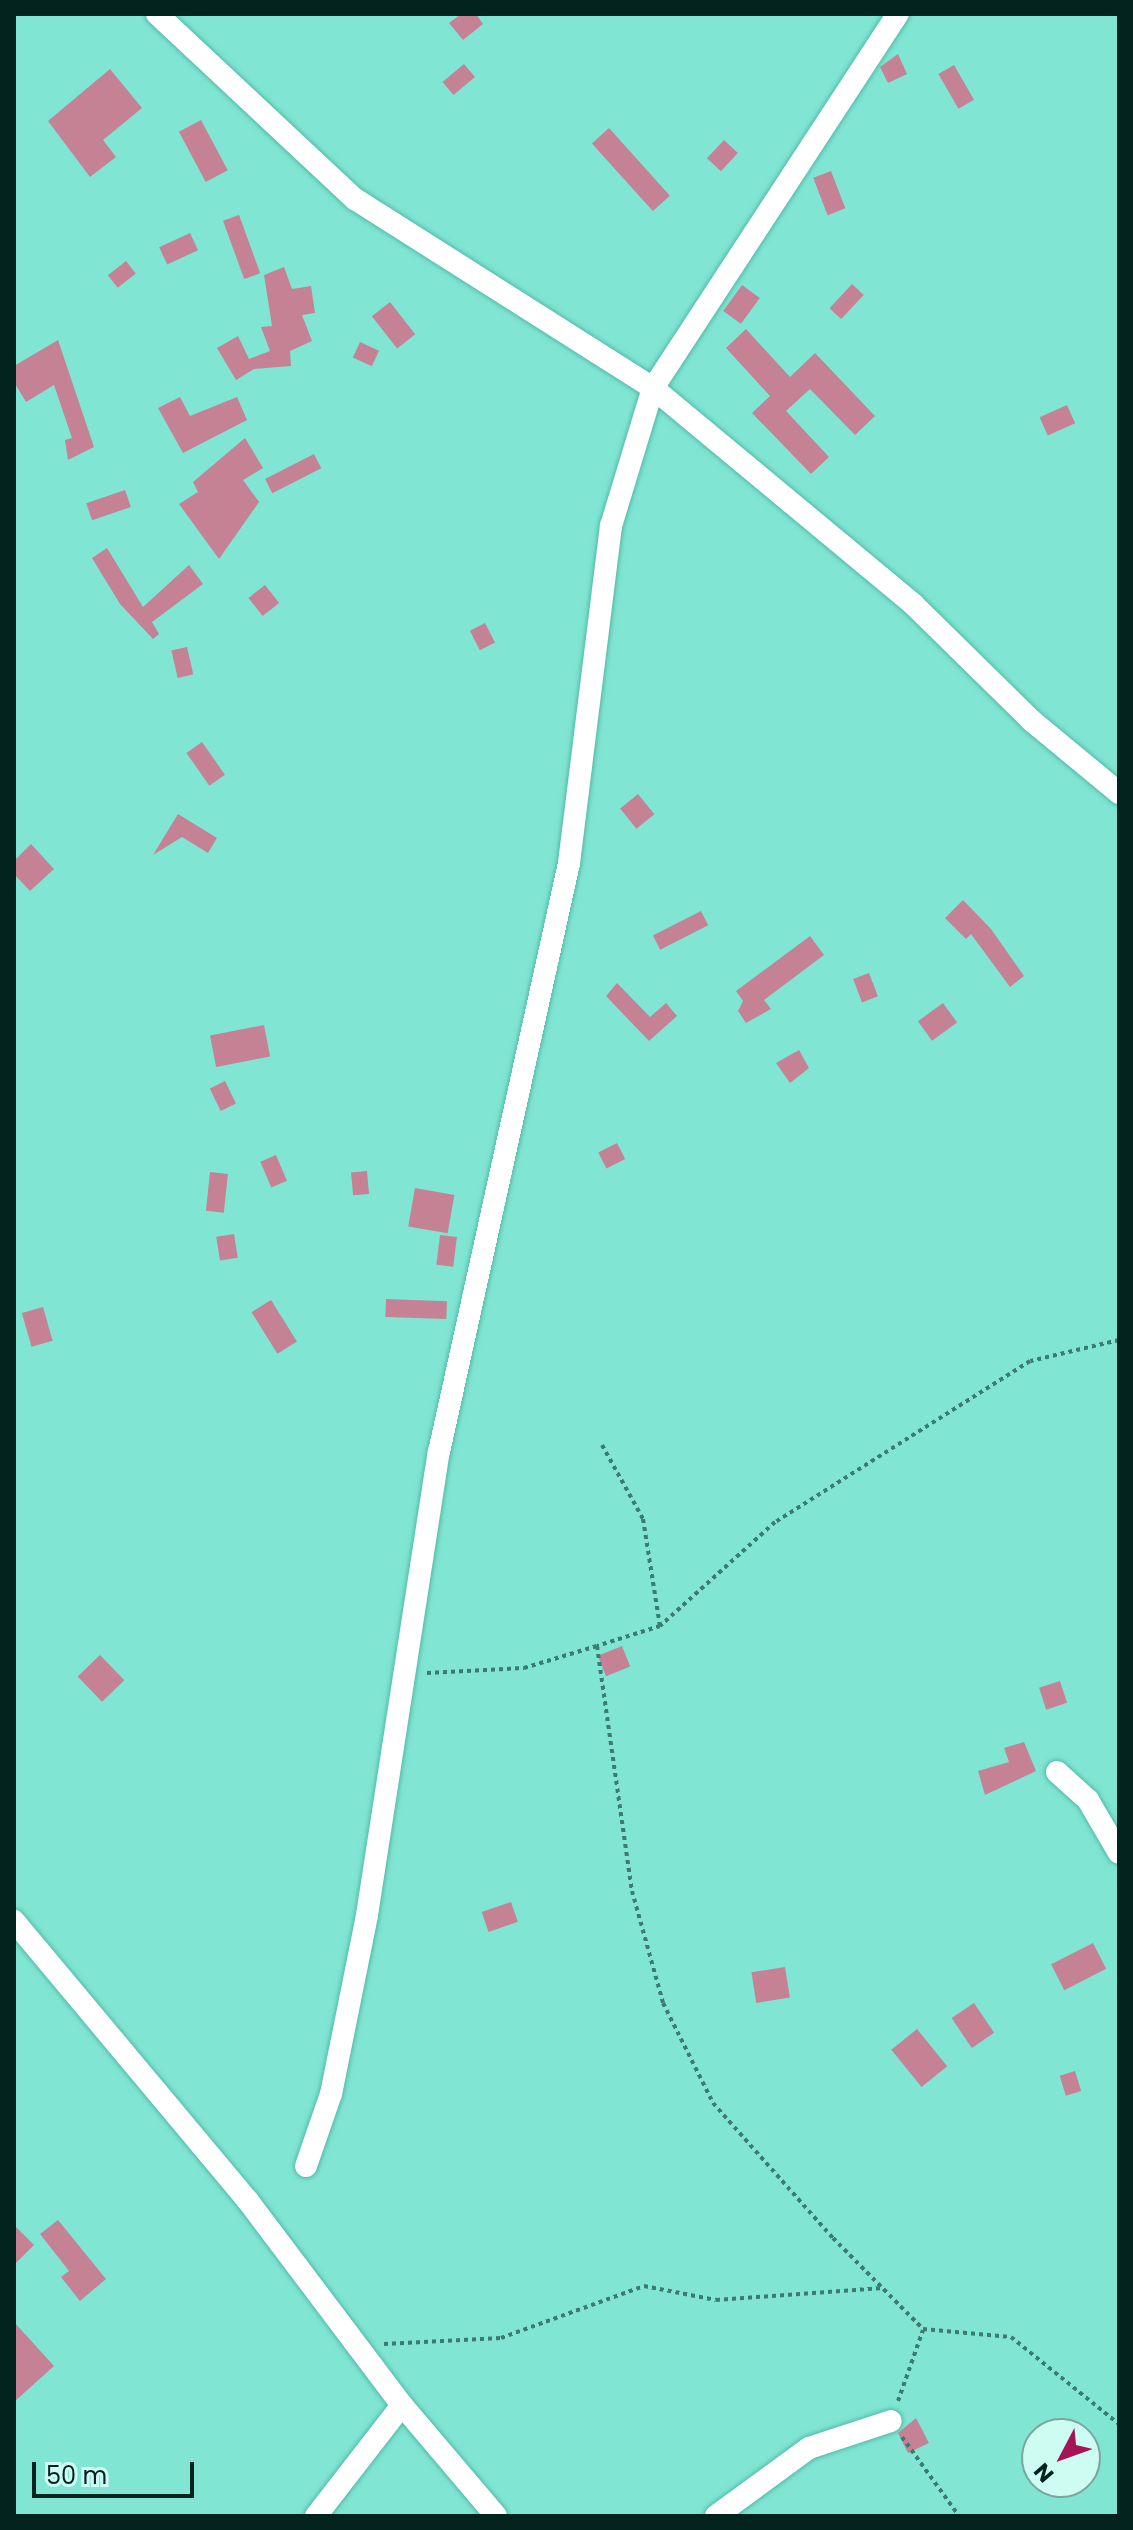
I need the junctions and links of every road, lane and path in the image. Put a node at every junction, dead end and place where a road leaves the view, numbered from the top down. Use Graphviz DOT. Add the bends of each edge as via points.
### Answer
graph roads {
  1 [pos="157,14"];
  2 [pos="898,14"];
  3 [pos="653,388"];
  4 [pos="1119,793"];
  5 [pos="1119,1340"];
  6 [pos="602,1445"];
  7 [pos="660,1626"];
  8 [pos="597,1646"];
  9 [pos="405,1674"];
  10 [pos="1057,1772"];
  11 [pos="1119,1853"];
  12 [pos="14,1921"];
  13 [pos="306,2166"];
  14 [pos="883,2288"];
  15 [pos="923,2329"];
  16 [pos="358,2345"];
  17 [pos="402,2405"];
  18 [pos="891,2421"];
  19 [pos="1119,2424"];
  20 [pos="316,2516"];
  21 [pos="496,2516"];
  22 [pos="716,2516"];
  23 [pos="959,2516"];
  1 -- 3 [label="street" via="355,199"];
  2 -- 3 [label="street"];
  3 -- 4 [label="street" via="913,604 1032,721"];
  3 -- 9 [label="street" via="611,526 569,863 439,1452"];
  5 -- 7 [label="path" via="1030,1361 858,1468 775,1522"];
  6 -- 7 [label="path" via="643,1519"];
  7 -- 8 [label="path"];
  8 -- 9 [label="path" via="524,1668"];
  8 -- 14 [label="path" via="632,1891 663,2003 713,2103"];
  9 -- 13 [label="street" via="355,1975 331,2094"];
  10 -- 11 [label="street" via="1088,1800"];
  12 -- 16 [label="street" via="248,2201"];
  14 -- 15 [label="path"];
  14 -- 16 [label="path" via="716,2300 644,2286 501,2338"];
  15 -- 18 [label="path"];
  15 -- 19 [label="path" via="1011,2337"];
  16 -- 17 [label="street"];
  17 -- 20 [label="street"];
  17 -- 21 [label="street"];
  18 -- 22 [label="street" via="809,2448"];
  18 -- 23 [label="path"];
}
